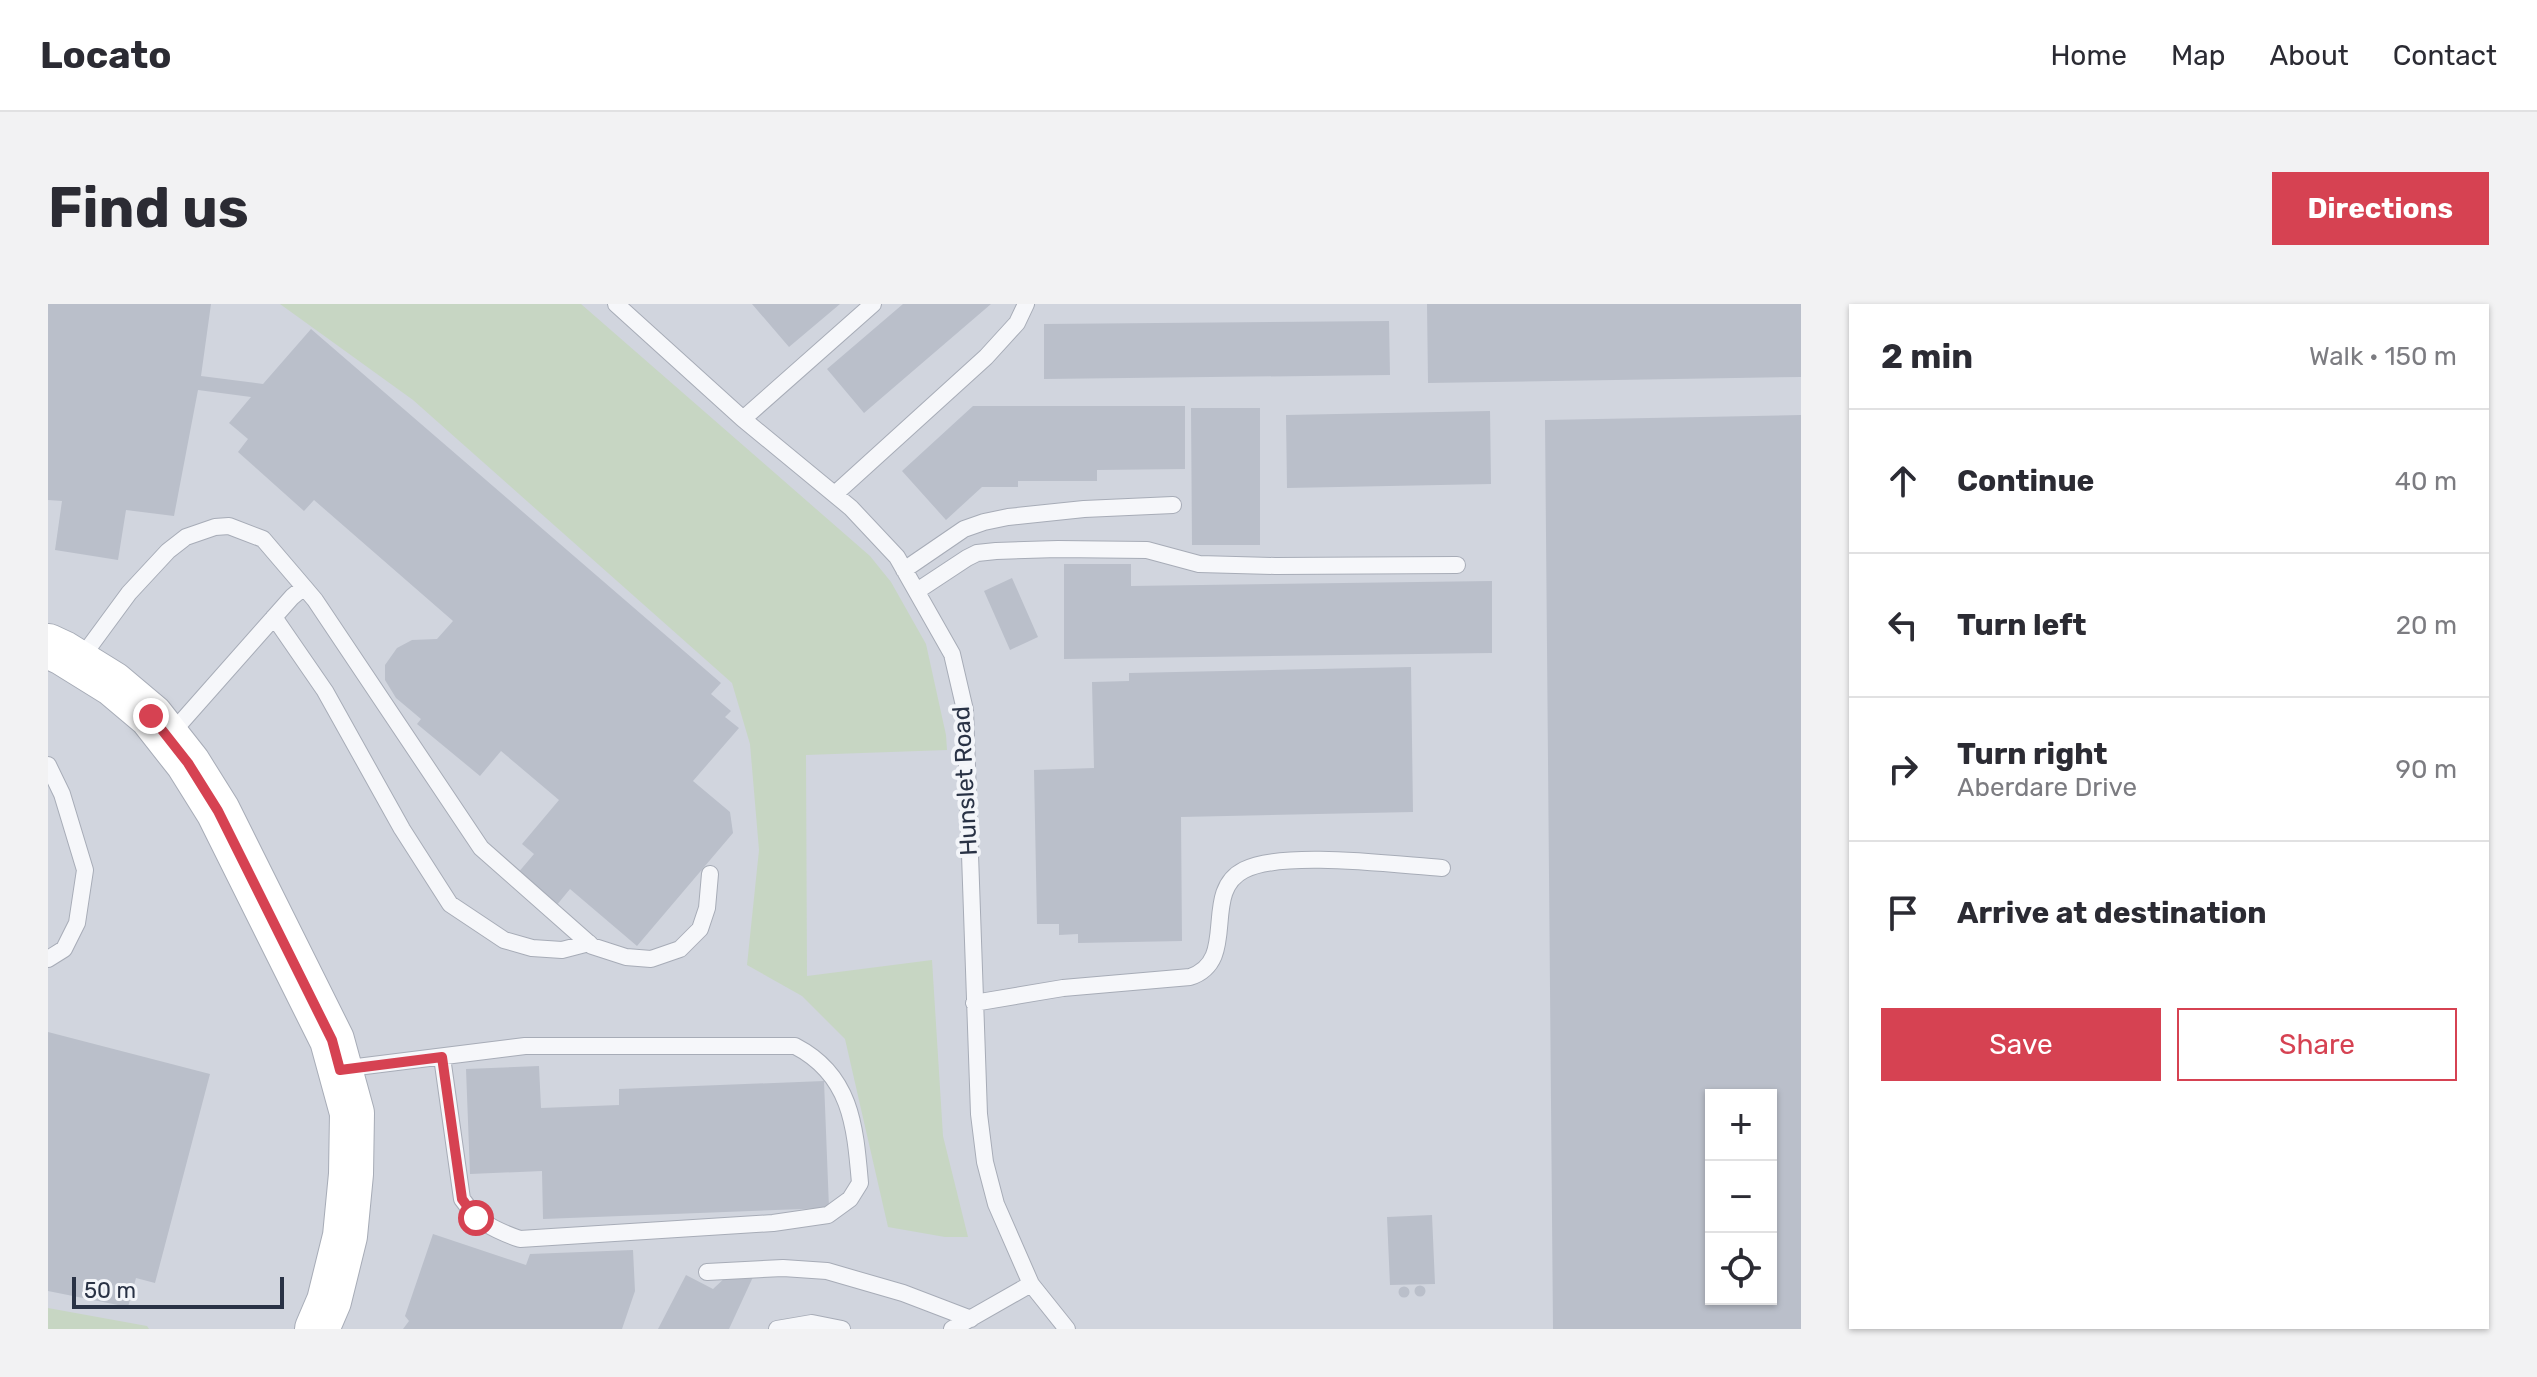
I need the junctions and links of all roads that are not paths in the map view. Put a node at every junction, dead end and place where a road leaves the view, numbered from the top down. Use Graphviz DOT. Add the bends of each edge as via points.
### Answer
graph roads {
  1 [pos="616,304"];
  2 [pos="873,304"];
  3 [pos="1026,304"];
  4 [pos="743,419"];
  5 [pos="835,494"];
  6 [pos="1173,505"];
  7 [pos="1457,565"];
  8 [pos="904,570"];
  9 [pos="304,587"];
  10 [pos="917,591"];
  11 [pos="274,617"];
  12 [pos="63,654"];
  13 [pos="168,738"];
  14 [pos="48,765"];
  15 [pos="1442,868"];
  16 [pos="710,874"];
  17 [pos="589,943"];
  18 [pos="48,959"];
  19 [pos="974,1003"];
  20 [pos="442,1057"];
  21 [pos="340,1070"];
  22 [pos="707,1272"];
  23 [pos="1031,1284"];
  24 [pos="971,1319"];
  25 [pos="317,1329"];
  26 [pos="777,1329"];
  27 [pos="842,1329"];
  28 [pos="952,1329"];
  29 [pos="1067,1329"];
  1 -- 4 [label="lane, Hunslet Road"];
  2 -- 4 [label="lane"];
  3 -- 5 [label="lane" via="1017,323 986,357"];
  4 -- 5 [label="lane, Hunslet Road"];
  5 -- 8 [label="lane, Hunslet Road"];
  6 -- 8 [label="lane" via="984,522 964,529"];
  7 -- 10 [label="lane" via="1260,566 1199,564 1147,550 996,551 967,558"];
  8 -- 10 [label="lane, Hunslet Road"];
  9 -- 11 [label="lane"];
  9 -- 12 [label="lane" via="263,539 229,526 215,527 186,537 168,551"];
  9 -- 17 [label="lane" via="481,848"];
  10 -- 19 [label="lane, Hunslet Road" via="952,654 965,710"];
  11 -- 13 [label="lane"];
  11 -- 17 [label="lane" via="325,691 450,904 504,940 532,948 562,950"];
  12 -- 13 [label="street" via="113,684"];
  13 -- 21 [label="street" via="218,811 332,1040"];
  14 -- 18 [label="lane" via="85,870 77,923 64,949"];
  15 -- 19 [label="lane" via="1345,861 1254,866 1224,890 1214,956 1202,973"];
  16 -- 17 [label="lane" via="700,929 680,949 651,959 626,957"];
  19 -- 23 [label="lane, Hunslet Road" via="985,1162 996,1204"];
  20 -- 20 [label="lane" via="525,1046 795,1046 816,1057 842,1092 860,1183 850,1199 828,1215 520,1239 484,1224 462,1199"];
  20 -- 21 [label="lane"];
  21 -- 25 [label="street" via="352,1113 351,1174 345,1236"];
  22 -- 24 [label="lane" via="827,1271"];
  23 -- 24 [label="lane"];
  23 -- 29 [label="lane, Hunslet Road"];
  24 -- 28 [label="lane"];
  26 -- 27 [label="lane" via="812,1323"];
}
